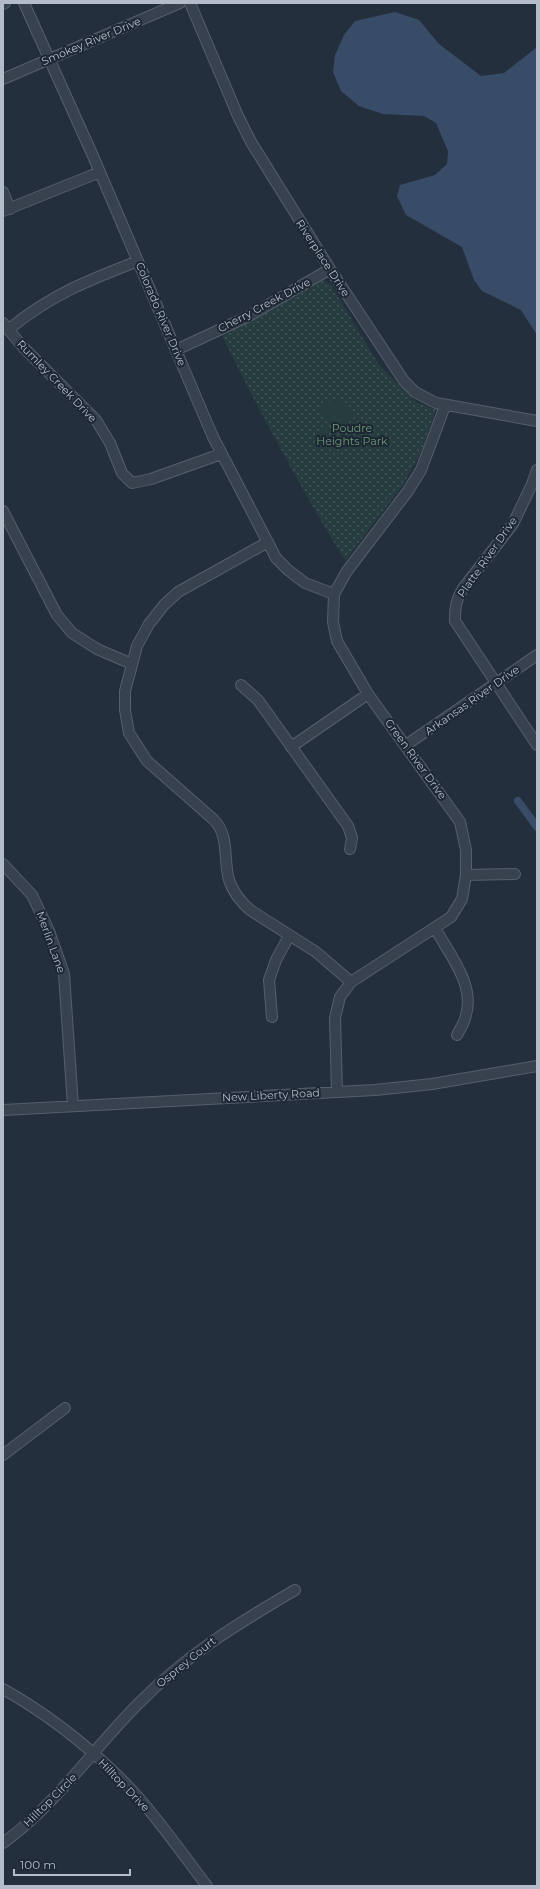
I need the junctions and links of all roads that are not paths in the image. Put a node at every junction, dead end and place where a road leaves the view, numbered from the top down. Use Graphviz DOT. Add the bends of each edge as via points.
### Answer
graph roads {
  1 [pos="24,3"];
  2 [pos="180,3"];
  3 [pos="190,3"];
  4 [pos="49,58"];
  5 [pos="3,79"];
  6 [pos="100,172"];
  7 [pos="3,192"];
  8 [pos="6,210"];
  9 [pos="138,261"];
  10 [pos="330,269"];
  11 [pos="6,326"];
  12 [pos="176,350"];
  13 [pos="445,406"];
  14 [pos="537,421"];
  15 [pos="221,454"];
  16 [pos="537,470"];
  17 [pos="535,484"];
  18 [pos="3,512"];
  19 [pos="268,542"];
  20 [pos="334,594"];
  21 [pos="537,655"];
  22 [pos="132,664"];
  23 [pos="496,684"];
  24 [pos="241,685"];
  25 [pos="368,694"];
  26 [pos="406,745"];
  27 [pos="537,745"];
  28 [pos="291,747"];
  29 [pos="350,849"];
  30 [pos="3,864"];
  31 [pos="515,874"];
  32 [pos="466,875"];
  33 [pos="435,928"];
  34 [pos="289,936"];
  35 [pos="351,982"];
  36 [pos="272,1017"];
  37 [pos="457,1035"];
  38 [pos="537,1066"];
  39 [pos="337,1092"];
  40 [pos="73,1106"];
  41 [pos="3,1110"];
  42 [pos="65,1408"];
  43 [pos="3,1455"];
  44 [pos="295,1590"];
  45 [pos="3,1689"];
  46 [pos="93,1754"];
  47 [pos="3,1843"];
  48 [pos="207,1886"];
  1 -- 4 [label="street, Colorado River Drive"];
  2 -- 4 [label="street, Smokey River Drive"];
  3 -- 10 [label="street, Riverplace Drive" via="251,142"];
  4 -- 5 [label="street, Smokey River Drive"];
  4 -- 6 [label="street, Colorado River Drive"];
  6 -- 8 [label="street"];
  6 -- 9 [label="street, Colorado River Drive"];
  7 -- 8 [label="street"];
  9 -- 11 [label="street" via="56,296"];
  9 -- 12 [label="street, Colorado River Drive"];
  10 -- 12 [label="street, Cherry Creek Drive" via="249,316"];
  10 -- 13 [label="street, Riverplace Drive" via="404,381 415,392"];
  11 -- 15 [label="street, Rumley Creek Drive" via="96,420 110,443 122,473 132,483 151,479"];
  12 -- 15 [label="street, Colorado River Drive"];
  13 -- 14 [label="street, Riverplace Drive"];
  13 -- 20 [label="street, Green River Drive" via="421,470 347,571"];
  15 -- 19 [label="street, Colorado River Drive"];
  16 -- 17 [label="street, Platte River Drive"];
  17 -- 23 [label="street, Platte River Drive" via="512,524 457,598 455,621"];
  18 -- 22 [label="street" via="58,615 72,633 96,649"];
  19 -- 20 [label="street, Colorado River Drive" via="276,558 288,570 305,583"];
  19 -- 22 [label="street" via="178,592 149,624 137,646"];
  20 -- 25 [label="street, Green River Drive" via="333,622 337,640"];
  21 -- 23 [label="street, Arkansas River Drive"];
  22 -- 34 [label="street" via="125,691 124,710 130,733 147,761 218,823 224,836 229,880 242,902"];
  23 -- 26 [label="street, Arkansas River Drive"];
  23 -- 27 [label="street, Platte River Drive"];
  24 -- 28 [label="street" via="258,700"];
  25 -- 26 [label="street, Green River Drive"];
  25 -- 28 [label="street"];
  26 -- 32 [label="street, Green River Drive" via="460,822 466,850"];
  28 -- 29 [label="street" via="348,826 352,838"];
  30 -- 40 [label="street, Merlin Lane" via="32,895 49,931 64,974"];
  31 -- 32 [label="street"];
  32 -- 33 [label="street, Green River Drive" via="462,900 451,917"];
  33 -- 35 [label="street, Green River Drive"];
  33 -- 37 [label="street" via="459,970 468,993 466,1016"];
  34 -- 35 [label="street" via="316,952"];
  34 -- 36 [label="street" via="269,980"];
  35 -- 39 [label="street, Green River Drive" via="340,998 335,1018"];
  38 -- 39 [label="street, New Liberty Road" via="404,1088"];
  39 -- 40 [label="street, New Liberty Road"];
  40 -- 41 [label="street, New Liberty Road"];
  42 -- 43 [label="street"];
  44 -- 46 [label="street, Osprey Court" via="235,1625 179,1665 136,1705"];
  45 -- 46 [label="street, Hilltop Drive" via="54,1722"];
  46 -- 47 [label="street, Hilltop Circle" via="57,1795"];
  46 -- 48 [label="street, Hilltop Drive" via="118,1776 161,1825"];
}
